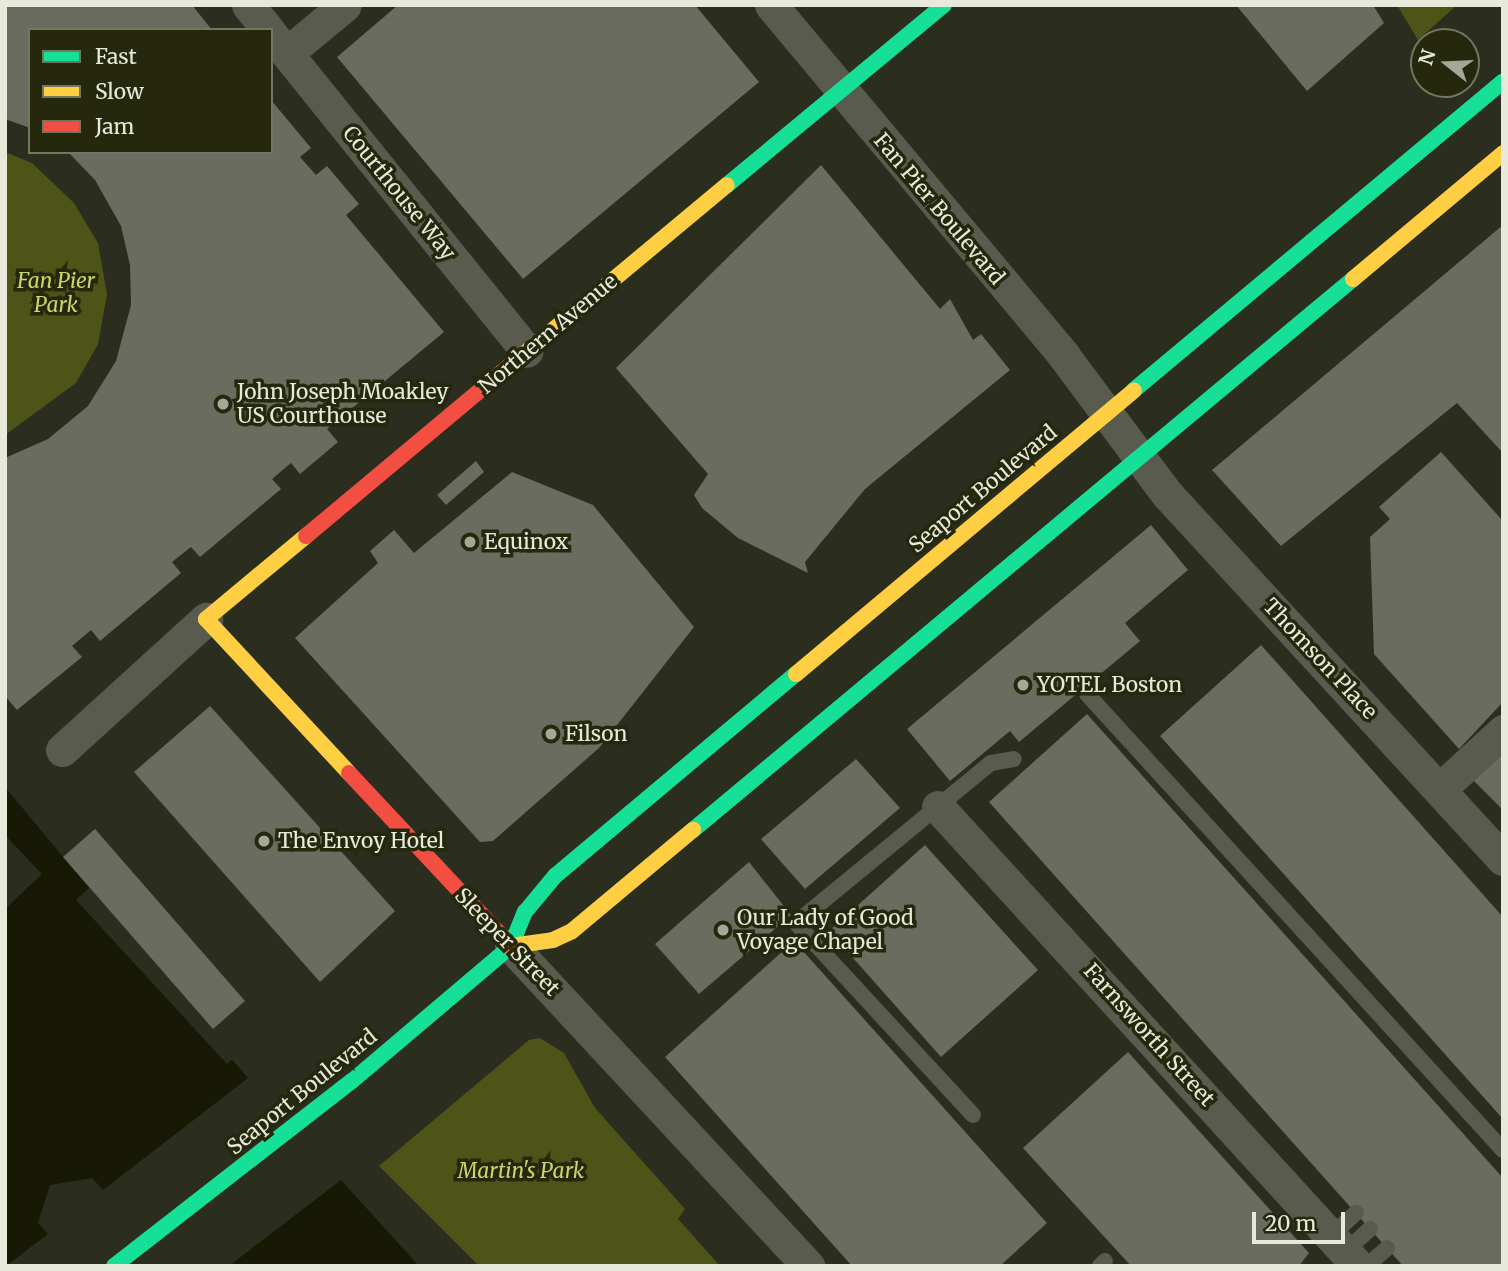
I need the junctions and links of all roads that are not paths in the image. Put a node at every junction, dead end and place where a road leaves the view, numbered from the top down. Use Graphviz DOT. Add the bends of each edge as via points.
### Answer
graph roads {
  1 [pos="248,5"];
  2 [pos="345,5"];
  3 [pos="771,5"];
  4 [pos="944,5"];
  5 [pos="266,28"];
  6 [pos="275,39"];
  7 [pos="1503,80"];
  8 [pos="841,90"];
  9 [pos="1487,93"];
  10 [pos="1503,110"];
  11 [pos="1503,153"];
  12 [pos="527,351"];
  13 [pos="1107,413"];
  14 [pos="1139,458"];
  15 [pos="206,619"];
  16 [pos="1087,694"];
  17 [pos="1503,731"];
  18 [pos="62,750"];
  19 [pos="1014,759"];
  20 [pos="1440,789"];
  21 [pos="938,807"];
  22 [pos="1503,859"];
  23 [pos="510,946"];
  24 [pos="973,1115"];
  25 [pos="1503,1150"];
  26 [pos="1356,1213"];
  27 [pos="1370,1229"];
  28 [pos="1387,1248"];
  29 [pos="1350,1255"];
  30 [pos="114,1266"];
  31 [pos="808,1266"];
  1 -- 5 [label="street, Courthouse Way"];
  2 -- 6 [label="street"];
  3 -- 8 [label="street, Fan Pier Boulevard"];
  4 -- 8 [label="main road, Northern Avenue"];
  6 -- 12 [label="street, Courthouse Way"];
  7 -- 9 [label="main road, Seaport Boulevard"];
  8 -- 12 [label="main road, Northern Avenue"];
  8 -- 13 [label="street, Fan Pier Boulevard"];
  9 -- 10 [label="main road"];
  9 -- 13 [label="main road, Seaport Boulevard"];
  11 -- 14 [label="main road"];
  12 -- 15 [label="main road, Northern Avenue"];
  13 -- 14 [label="street, Fan Pier Boulevard"];
  13 -- 23 [label="main road, Seaport Boulevard" via="555,876 525,912"];
  14 -- 20 [label="street, Thomson Place"];
  14 -- 23 [label="main road" via="572,931 553,940"];
  15 -- 18 [label="street, Northern Avenue"];
  15 -- 23 [label="main road, Sleeper Street"];
  16 -- 25 [label="lane"];
  17 -- 20 [label="street"];
  19 -- 21 [label="lane" via="991,763"];
  20 -- 22 [label="street, Thomson Place"];
  21 -- 24 [label="lane" via="796,923"];
  21 -- 29 [label="street, Farnsworth Street"];
  23 -- 30 [label="main road, Seaport Boulevard" via="352,1081"];
  23 -- 31 [label="street, Sleeper Street"];
  26 -- 29 [label="lane"];
  27 -- 29 [label="lane"];
  28 -- 29 [label="lane"];
}
